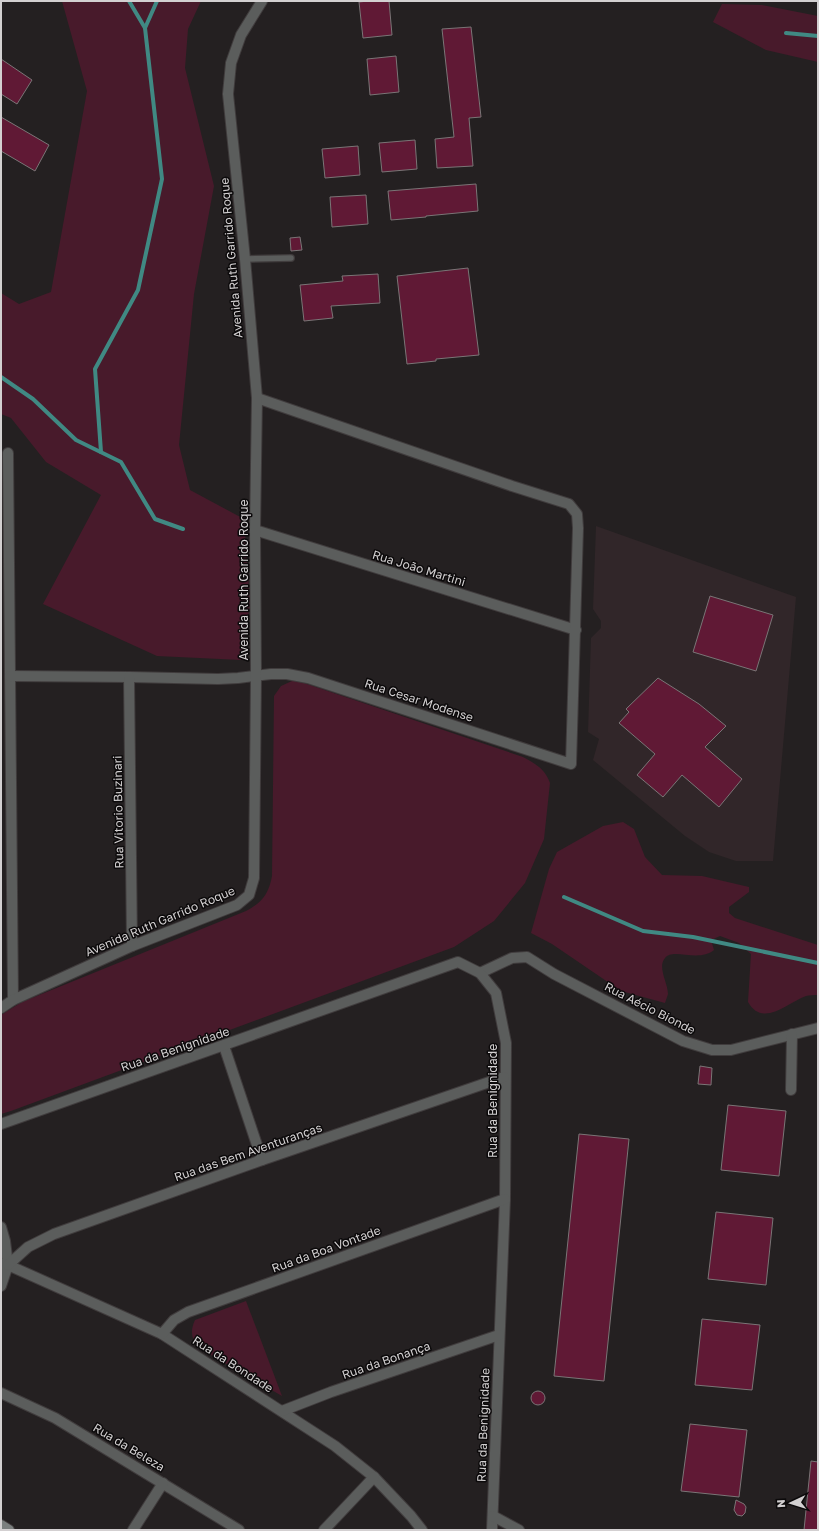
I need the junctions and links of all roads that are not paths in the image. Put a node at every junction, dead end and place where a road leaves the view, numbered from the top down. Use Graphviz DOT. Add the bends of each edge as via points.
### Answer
graph roads {
  1 [pos="262,1"];
  2 [pos="290,258"];
  3 [pos="246,259"];
  4 [pos="257,398"];
  5 [pos="8,453"];
  6 [pos="255,530"];
  7 [pos="576,630"];
  8 [pos="5,635"];
  9 [pos="10,676"];
  10 [pos="256,676"];
  11 [pos="129,677"];
  12 [pos="132,946"];
  13 [pos="480,973"];
  14 [pos="13,1000"];
  15 [pos="1,1008"];
  16 [pos="818,1028"];
  17 [pos="792,1034"];
  18 [pos="224,1046"];
  19 [pos="504,1077"];
  20 [pos="792,1090"];
  21 [pos="1,1124"];
  22 [pos="262,1160"];
  23 [pos="505,1199"];
  24 [pos="1,1227"];
  25 [pos="4,1265"];
  26 [pos="1,1286"];
  27 [pos="162,1334"];
  28 [pos="498,1335"];
  29 [pos="1,1393"];
  30 [pos="282,1411"];
  31 [pos="374,1477"];
  32 [pos="163,1483"];
  33 [pos="492,1516"];
  34 [pos="1,1525"];
  35 [pos="9,1530"];
  36 [pos="133,1530"];
  37 [pos="240,1530"];
  38 [pos="324,1530"];
  39 [pos="422,1530"];
  40 [pos="492,1530"];
  41 [pos="519,1530"];
  1 -- 3 [label="street, Avenida Ruth Garrido Roque" via="241,35 231,63 228,94"];
  2 -- 3 [label="lane"];
  3 -- 4 [label="street, Avenida Ruth Garrido Roque"];
  4 -- 6 [label="street, Avenida Ruth Garrido Roque"];
  4 -- 7 [label="street" via="569,504 577,514 578,528"];
  5 -- 8 [label="street"];
  6 -- 7 [label="street, Rua João Martini"];
  6 -- 10 [label="street, Avenida Ruth Garrido Roque"];
  7 -- 10 [label="street, Rua Cesar Modense" via="571,764 308,678 287,674"];
  8 -- 9 [label="street"];
  9 -- 11 [label="street, Rua Cesar Modense"];
  9 -- 14 [label="street"];
  10 -- 11 [label="street, Rua Cesar Modense" via="218,679"];
  10 -- 12 [label="street, Avenida Ruth Garrido Roque" via="254,878 249,895 237,905"];
  11 -- 12 [label="street, Rua Vitorio Buzinari"];
  12 -- 14 [label="street, Avenida Ruth Garrido Roque"];
  13 -- 17 [label="street, Rua Aécio Bionde" via="512,958 527,957 554,974 682,1041 712,1050 731,1050"];
  13 -- 18 [label="street, Rua da Benignidade" via="458,962"];
  13 -- 19 [label="street, Rua da Benignidade" via="496,992 506,1042"];
  14 -- 15 [label="street, Avenida Ruth Garrido Roque"];
  16 -- 17 [label="street, Rua Aécio Bionde"];
  17 -- 20 [label="street"];
  18 -- 21 [label="street, Rua da Benignidade"];
  18 -- 22 [label="street"];
  19 -- 22 [label="street, Rua das Bem Aventuranças"];
  19 -- 23 [label="street, Rua da Benignidade"];
  22 -- 25 [label="street, Rua das Bem Aventuranças" via="54,1234 28,1247"];
  23 -- 27 [label="street, Rua da Boa Vontade" via="188,1312 174,1320"];
  23 -- 28 [label="street, Rua da Benignidade"];
  24 -- 25 [label="street" via="5,1241"];
  25 -- 26 [label="street"];
  25 -- 27 [label="street, Rua da Bondade"];
  27 -- 30 [label="street, Rua da Bondade"];
  28 -- 30 [label="street, Rua da Bonança"];
  28 -- 33 [label="street, Rua da Benignidade"];
  29 -- 32 [label="street, Rua da Beleza" via="55,1418"];
  30 -- 31 [label="street, Rua da Bondade" via="335,1446"];
  31 -- 38 [label="street"];
  31 -- 39 [label="street, Rua da Bondade"];
  32 -- 36 [label="street"];
  32 -- 37 [label="street, Rua da Beleza"];
  33 -- 40 [label="street, Rua da Benignidade"];
  33 -- 41 [label="street"];
  34 -- 35 [label="street"];
}
